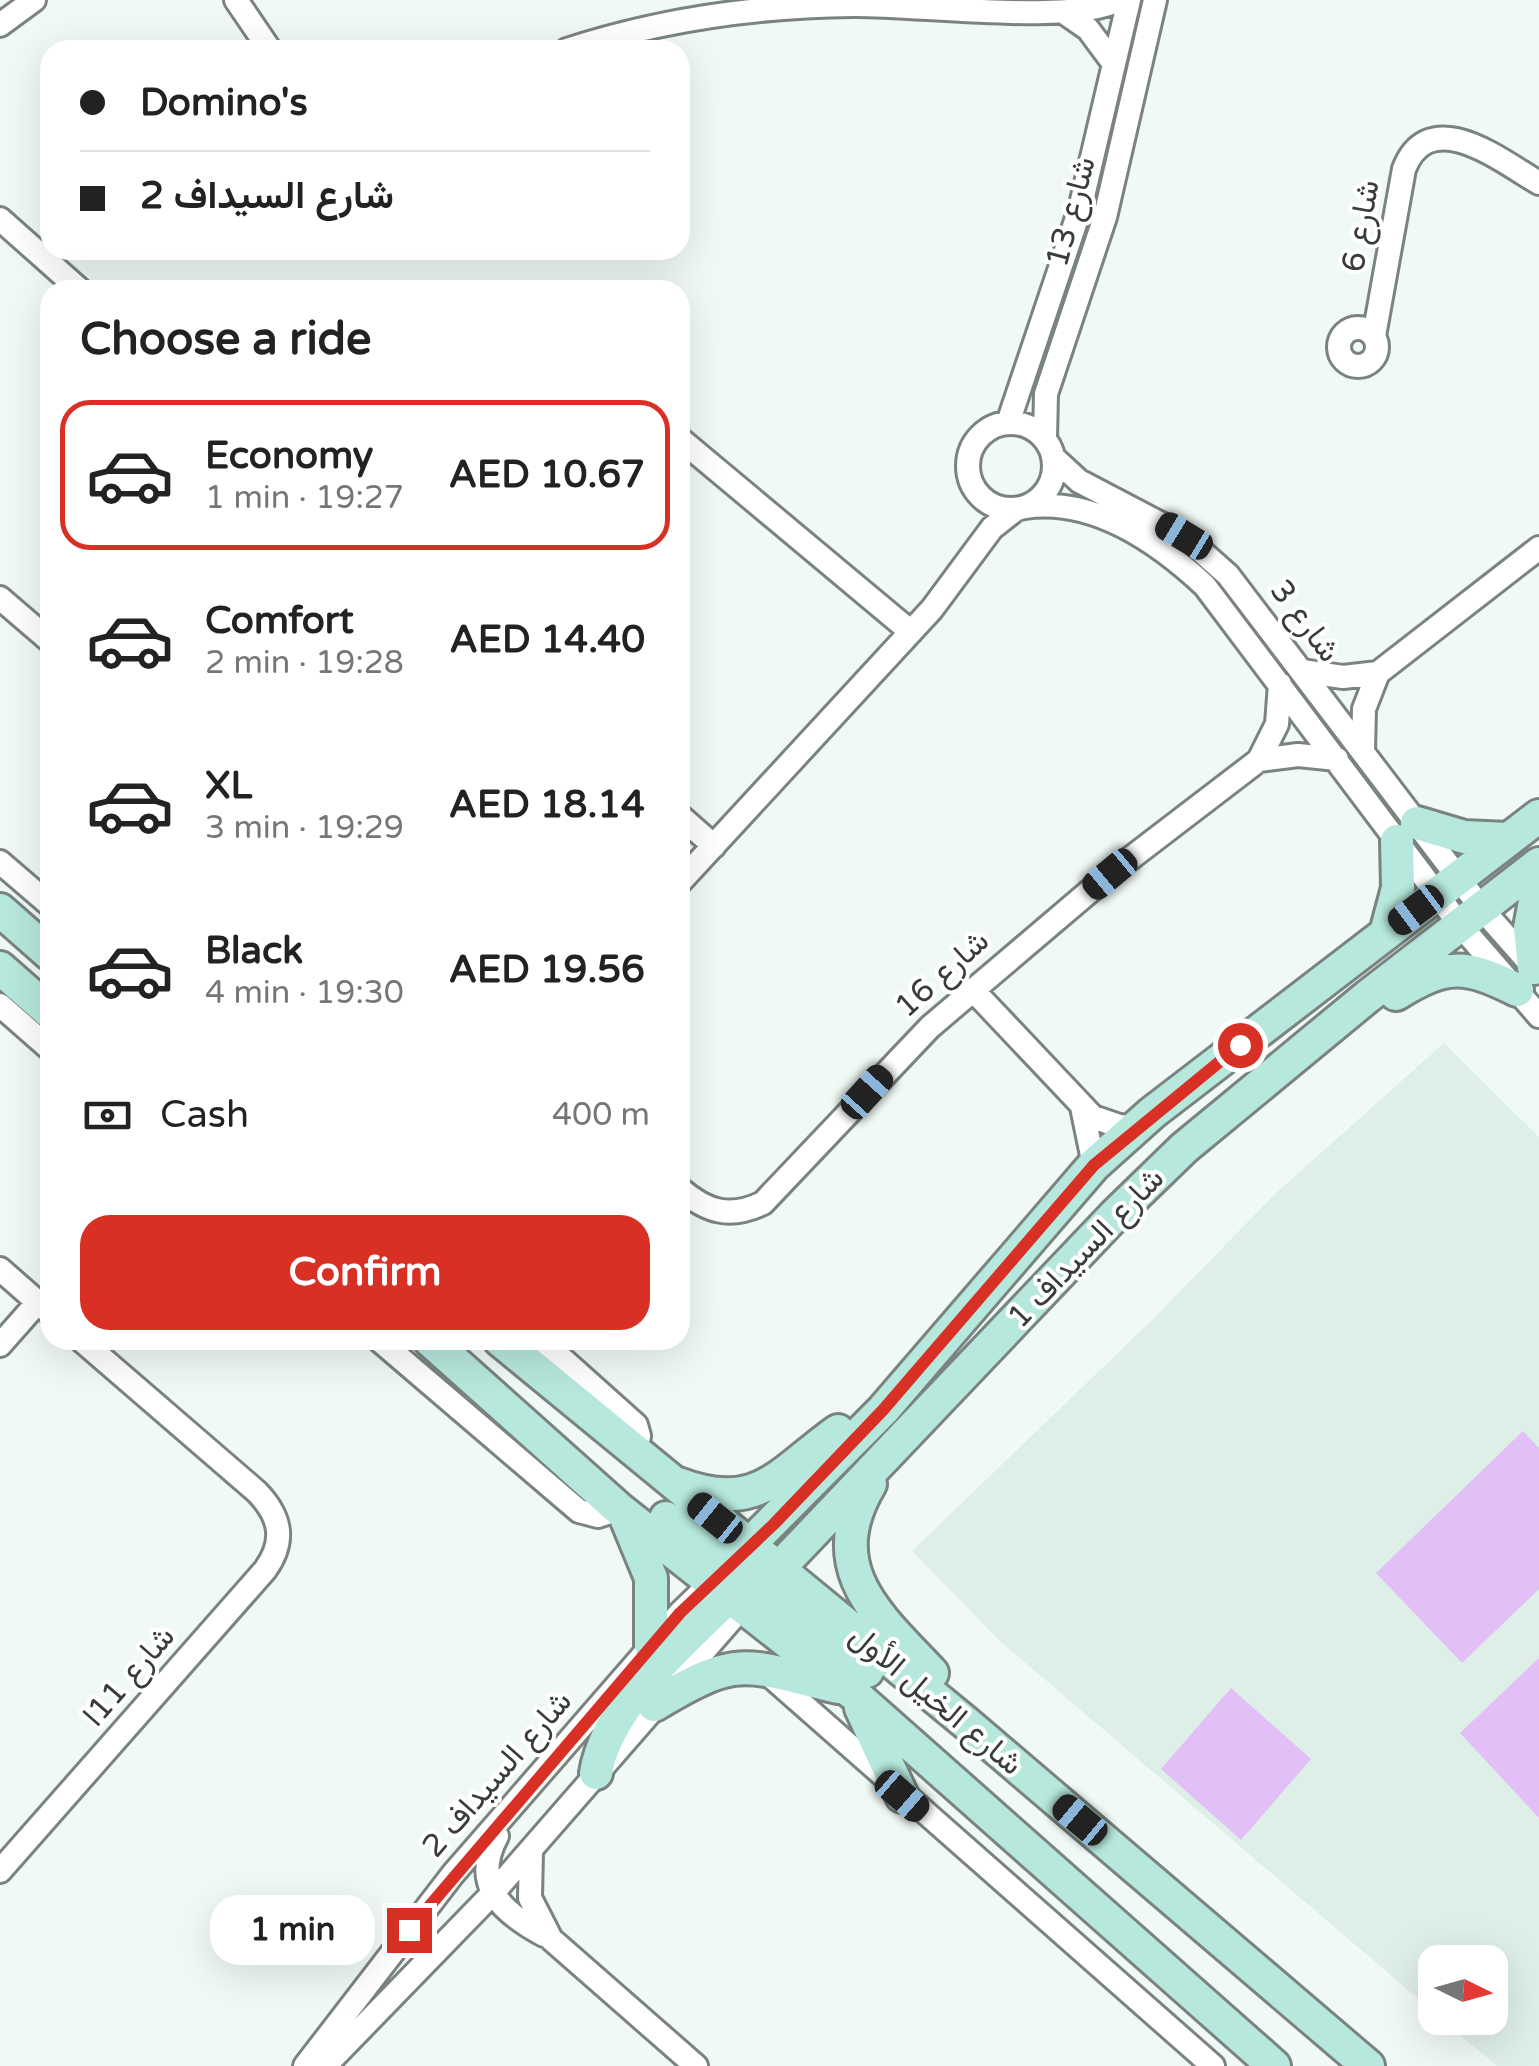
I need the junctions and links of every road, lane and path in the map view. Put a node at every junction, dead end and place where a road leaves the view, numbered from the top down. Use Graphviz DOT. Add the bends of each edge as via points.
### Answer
graph roads {
  1 [pos="34,0"];
  2 [pos="236,0"];
  3 [pos="1119,0"];
  4 [pos="1130,0"];
  5 [pos="1154,0"];
  6 [pos="1065,13"];
  7 [pos="0,25"];
  8 [pos="263,40"];
  9 [pos="608,40"];
  10 [pos="1114,64"];
  11 [pos="1539,183"];
  12 [pos="0,218"];
  13 [pos="40,254"];
  14 [pos="47,260"];
  15 [pos="69,280"];
  16 [pos="1374,336"];
  17 [pos="1008,422"];
  18 [pos="690,447"];
  19 [pos="1049,448"];
  20 [pos="979,496"];
  21 [pos="1020,509"];
  22 [pos="1539,548"];
  23 [pos="974,551"];
  24 [pos="0,598"];
  25 [pos="40,632"];
  26 [pos="911,632"];
  27 [pos="1302,670"];
  28 [pos="1378,673"];
  29 [pos="1280,684"];
  30 [pos="1363,752"];
  31 [pos="1337,759"];
  32 [pos="1259,760"];
  33 [pos="1539,816"];
  34 [pos="690,825"];
  35 [pos="1407,832"];
  36 [pos="1523,839"];
  37 [pos="714,846"];
  38 [pos="0,862"];
  39 [pos="1539,864"];
  40 [pos="690,871"];
  41 [pos="1539,880"];
  42 [pos="40,896"];
  43 [pos="1460,902"];
  44 [pos="0,910"];
  45 [pos="1386,933"];
  46 [pos="40,945"];
  47 [pos="0,968"];
  48 [pos="1530,977"];
  49 [pos="972,989"];
  50 [pos="1368,997"];
  51 [pos="40,1003"];
  52 [pos="0,1006"];
  53 [pos="1539,1016"];
  54 [pos="1333,1025"];
  55 [pos="40,1041"];
  56 [pos="1082,1107"];
  57 [pos="1137,1125"];
  58 [pos="1094,1165"];
  59 [pos="690,1196"];
  60 [pos="0,1269"];
  61 [pos="40,1304"];
  62 [pos="40,1311"];
  63 [pos="0,1345"];
  64 [pos="93,1350"];
  65 [pos="392,1350"];
  66 [pos="442,1350"];
  67 [pos="512,1350"];
  68 [pos="551,1350"];
  69 [pos="883,1410"];
  70 [pos="522,1419"];
  71 [pos="888,1454"];
  72 [pos="635,1455"];
  73 [pos="667,1479"];
  74 [pos="621,1510"];
  75 [pos="745,1577"];
  76 [pos="652,1646"];
  77 [pos="763,1670"];
  78 [pos="852,1692"];
  79 [pos="654,1706"];
  80 [pos="965,1722"];
  81 [pos="596,1773"];
  82 [pos="902,1796"];
  83 [pos="512,1807"];
  84 [pos="530,1851"];
  85 [pos="0,1871"];
  86 [pos="493,1893"];
  87 [pos="551,1939"];
  88 [pos="306,2066"];
  89 [pos="324,2066"];
  90 [pos="696,2066"];
  91 [pos="1213,2066"];
  92 [pos="1274,2066"];
  93 [pos="1368,2066"];
  1 -- 7 [label="street"];
  2 -- 8 [label="street"];
  3 -- 6 [label="street"];
  4 -- 10 [label="street, شارع 13"];
  5 -- 19 [label="street, شارع 13" via="1105,218 1046,394"];
  6 -- 9 [label="street" via="799,7 697,18"];
  6 -- 10 [label="street"];
  10 -- 17 [label="street, شارع 13" via="1071,241"];
  11 -- 16 [label="street, شارع 6" via="1455,138 1434,138 1415,150 1404,168"];
  12 -- 13 [label="street"];
  14 -- 15 [label="street"];
  17 -- 19 [label="street" via="1028,426"];
  17 -- 20 [label="street" via="985,431 970,450 968,475"];
  18 -- 26 [label="street"];
  19 -- 21 [label="street" via="1052,482"];
  19 -- 27 [label="street, شارع 3" via="1078,481 1148,514 1202,550"];
  20 -- 21 [label="street" via="990,505"];
  20 -- 23 [label="street"];
  21 -- 23 [label="street"];
  21 -- 29 [label="street, شارع 3" via="1056,504 1085,512 1170,555 1206,586"];
  22 -- 28 [label="street"];
  23 -- 26 [label="street"];
  24 -- 25 [label="street"];
  26 -- 37 [label="street"];
  27 -- 28 [label="street" via="1343,677"];
  27 -- 30 [label="street, شارع 3"];
  28 -- 30 [label="street" via="1361,723"];
  29 -- 31 [label="street, شارع 3"];
  29 -- 32 [label="street" via="1277,724"];
  30 -- 35 [label="street, شارع 3"];
  31 -- 32 [label="street" via="1298,754"];
  31 -- 35 [label="street, شارع 3"];
  32 -- 49 [label="street, شارع 16"];
  33 -- 36 [label="main road, شارع السيداف 1"];
  34 -- 37 [label="street"];
  35 -- 36 [label="main road"];
  35 -- 43 [label="street, شارع 3"];
  35 -- 45 [label="main road"];
  36 -- 43 [label="main road, شارع السيداف 1"];
  37 -- 40 [label="street"];
  38 -- 42 [label="street"];
  39 -- 43 [label="main road, شارع السيداف 1"];
  41 -- 48 [label="main road"];
  43 -- 45 [label="main road, شارع السيداف 1"];
  43 -- 48 [label="street"];
  43 -- 50 [label="main road, شارع السيداف 1"];
  43 -- 54 [label="main road" via="1349,993"];
  44 -- 46 [label="main road"];
  45 -- 57 [label="main road, شارع السيداف 1"];
  47 -- 51 [label="main road"];
  48 -- 50 [label="main road" via="1458,969 1427,975 1389,997"];
  48 -- 53 [label="street"];
  49 -- 56 [label="street"];
  49 -- 59 [label="street, شارع 16" via="762,1203 714,1211"];
  50 -- 54 [label="main road, شارع السيداف 1"];
  52 -- 55 [label="street"];
  54 -- 71 [label="main road, شارع السيداف 1" via="1184,1148"];
  56 -- 57 [label="street" via="1107,1124"];
  56 -- 58 [label="street"];
  57 -- 58 [label="main road, شارع السيداف 1"];
  58 -- 69 [label="main road, شارع السيداف 1"];
  60 -- 61 [label="street"];
  62 -- 63 [label="street"];
  64 -- 85 [label="street, شارع 11ا" via="274,1512 280,1536 272,1560"];
  65 -- 74 [label="street" via="579,1510 598,1516"];
  66 -- 70 [label="main road, شارع الخيل الأول"];
  67 -- 72 [label="main road, شارع الخيل الأول"];
  68 -- 72 [label="street" via="636,1424"];
  69 -- 73 [label="main road" via="845,1426 764,1486 716,1493"];
  69 -- 75 [label="main road, شارع السيداف 1"];
  70 -- 74 [label="main road, شارع الخيل الأول"];
  70 -- 75 [label="main road" via="560,1431"];
  71 -- 75 [label="main road, شارع السيداف 1"];
  71 -- 80 [label="main road" via="854,1521 857,1581 872,1610 944,1688"];
  72 -- 73 [label="main road, شارع الخيل الأول"];
  73 -- 75 [label="main road, شارع الخيل الأول"];
  74 -- 75 [label="main road, شارع الخيل الأول"];
  74 -- 76 [label="main road" via="652,1578"];
  75 -- 76 [label="street, شارع السيداف 2"];
  75 -- 78 [label="main road, شارع الخيل الأول"];
  75 -- 79 [label="street"];
  75 -- 80 [label="main road, شارع الخيل الأول"];
  75 -- 81 [label="main road" via="620,1713 600,1748"];
  76 -- 83 [label="street, شارع السيداف 2"];
  77 -- 78 [label="main road"];
  77 -- 79 [label="main road" via="720,1669"];
  77 -- 82 [label="street"];
  78 -- 82 [label="main road"];
  78 -- 92 [label="main road, شارع الخيل الأول"];
  79 -- 81 [label="street"];
  80 -- 93 [label="main road, شارع الخيل الأول"];
  81 -- 84 [label="street"];
  82 -- 91 [label="street"];
  83 -- 86 [label="street" via="485,1861"];
  83 -- 88 [label="street, شارع السيداف 2"];
  84 -- 86 [label="street"];
  84 -- 87 [label="street" via="530,1898"];
  86 -- 87 [label="street"];
  86 -- 89 [label="street"];
  87 -- 90 [label="street"];
}
